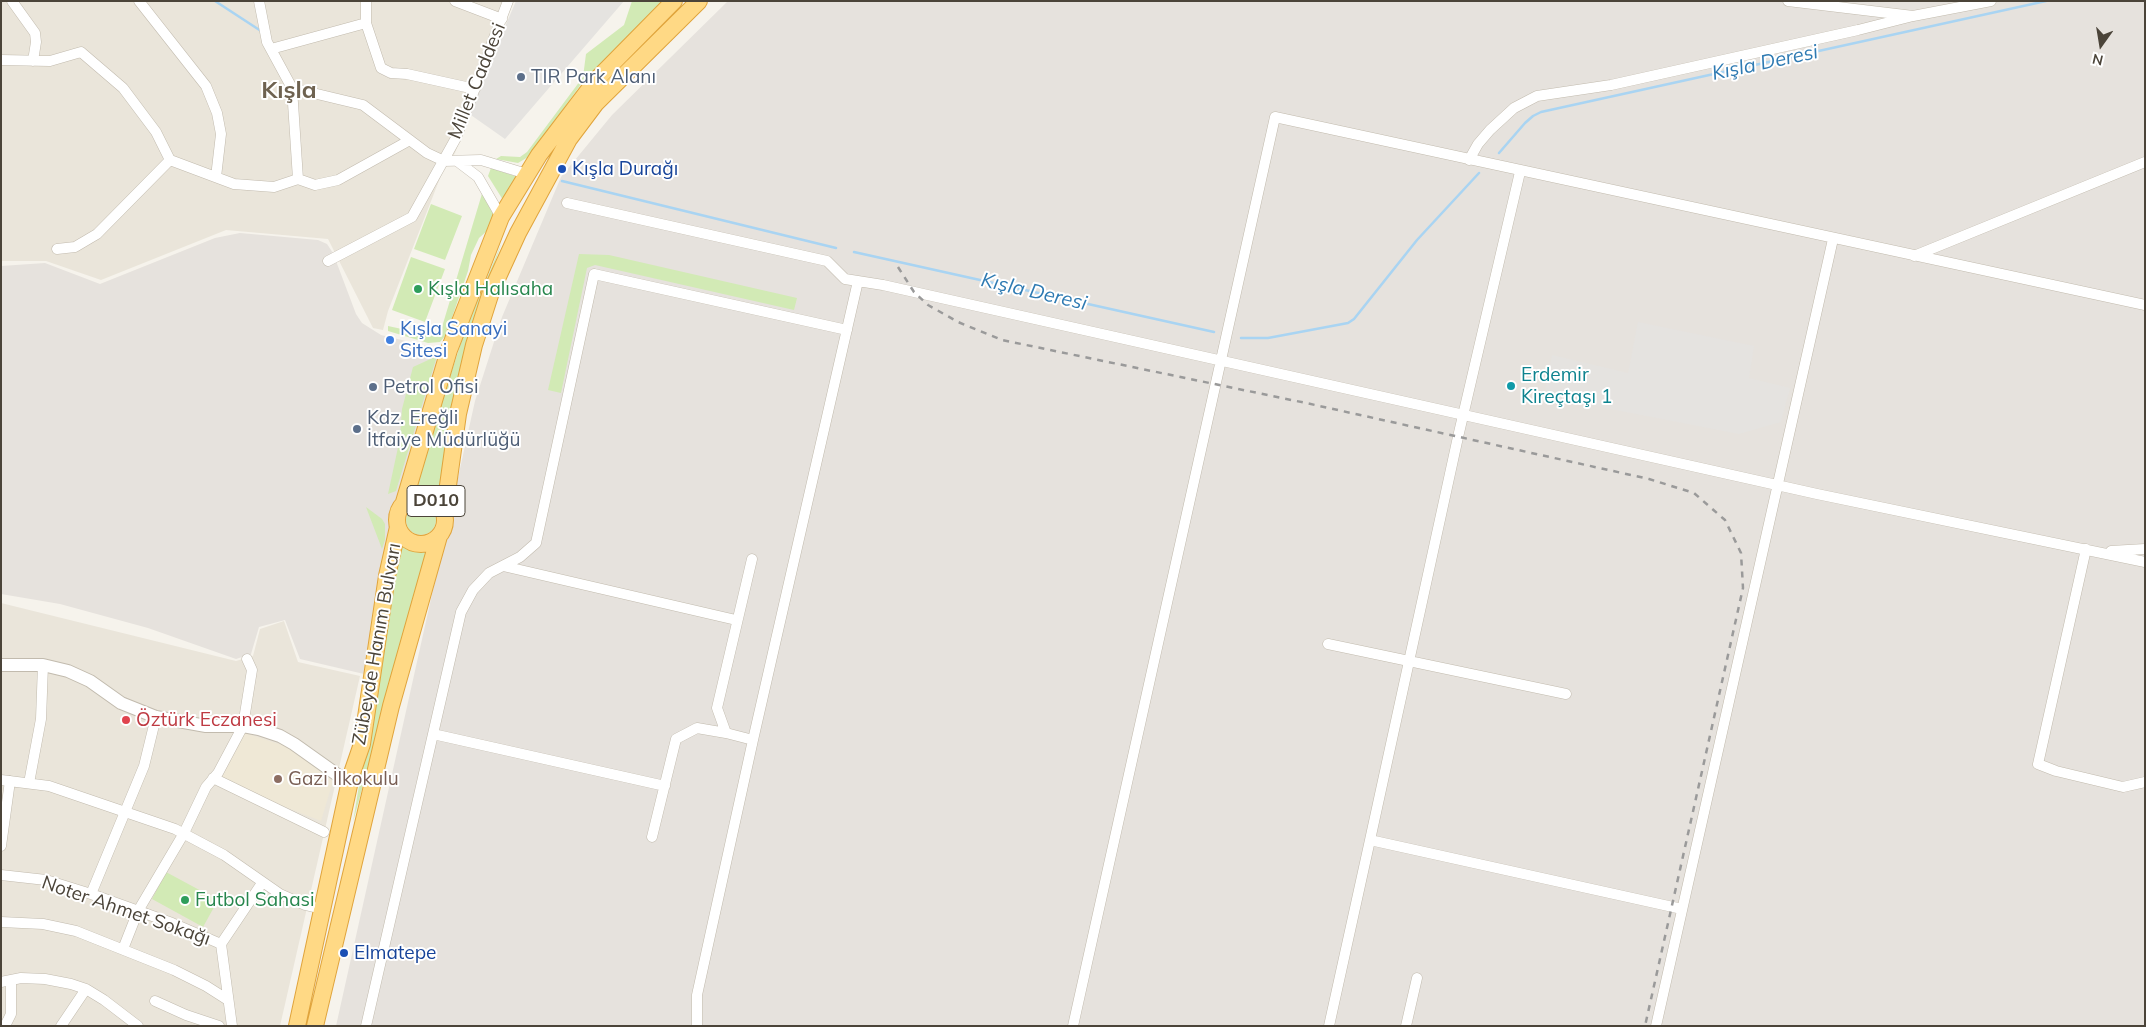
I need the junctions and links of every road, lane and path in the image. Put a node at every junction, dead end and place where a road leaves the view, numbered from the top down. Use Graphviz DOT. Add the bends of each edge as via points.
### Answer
graph roads {
  1 [pos="12,1"];
  2 [pos="139,1"];
  3 [pos="259,1"];
  4 [pos="366,1"];
  5 [pos="455,1"];
  6 [pos="508,1"];
  7 [pos="674,1"];
  8 [pos="699,1"];
  9 [pos="1788,1"];
  10 [pos="1991,1"];
  11 [pos="1913,16"];
  12 [pos="502,19"];
  13 [pos="366,23"];
  14 [pos="271,49"];
  15 [pos="1,60"];
  16 [pos="33,61"];
  17 [pos="292,88"];
  18 [pos="475,89"];
  19 [pos="410,140"];
  20 [pos="170,160"];
  21 [pos="1469,160"];
  22 [pos="444,161"];
  23 [pos="457,161"];
  24 [pos="2145,162"];
  25 [pos="1520,172"];
  26 [pos="527,174"];
  27 [pos="216,177"];
  28 [pos="298,179"];
  29 [pos="567,203"];
  30 [pos="501,217"];
  31 [pos="1833,239"];
  32 [pos="57,249"];
  33 [pos="1914,256"];
  34 [pos="328,261"];
  35 [pos="858,281"];
  36 [pos="2145,305"];
  37 [pos="846,330"];
  38 [pos="1222,361"];
  39 [pos="1464,414"];
  40 [pos="1776,485"];
  41 [pos="404,502"];
  42 [pos="444,514"];
  43 [pos="398,527"];
  44 [pos="439,536"];
  45 [pos="2086,549"];
  46 [pos="2145,549"];
  47 [pos="2100,552"];
  48 [pos="752,559"];
  49 [pos="2145,562"];
  50 [pos="503,566"];
  51 [pos="736,620"];
  52 [pos="1328,644"];
  53 [pos="247,659"];
  54 [pos="1410,660"];
  55 [pos="1,665"];
  56 [pos="43,665"];
  57 [pos="1566,694"];
  58 [pos="156,717"];
  59 [pos="243,726"];
  60 [pos="726,733"];
  61 [pos="433,734"];
  62 [pos="753,740"];
  63 [pos="351,776"];
  64 [pos="214,778"];
  65 [pos="6,780"];
  66 [pos="2145,782"];
  67 [pos="29,783"];
  68 [pos="665,786"];
  69 [pos="126,814"];
  70 [pos="324,832"];
  71 [pos="184,833"];
  72 [pos="652,837"];
  73 [pos="1370,840"];
  74 [pos="1,846"];
  75 [pos="1,875"];
  76 [pos="262,883"];
  77 [pos="91,894"];
  78 [pos="1682,909"];
  79 [pos="322,910"];
  80 [pos="138,912"];
  81 [pos="1,922"];
  82 [pos="221,944"];
  83 [pos="124,948"];
  84 [pos="1417,978"];
  85 [pos="6,981"];
  86 [pos="86,989"];
  87 [pos="228,1000"];
  88 [pos="155,1001"];
  89 [pos="5,1026"];
  90 [pos="61,1026"];
  91 [pos="138,1026"];
  92 [pos="219,1026"];
  93 [pos="232,1026"];
  94 [pos="297,1026"];
  95 [pos="315,1026"];
  96 [pos="366,1026"];
  97 [pos="697,1026"];
  98 [pos="1073,1026"];
  99 [pos="1329,1026"];
  100 [pos="1406,1026"];
  101 [pos="1656,1026"];
  1 -- 16 [label="street" via="35,33"];
  2 -- 27 [label="street" via="206,86 221,134"];
  3 -- 14 [label="street"];
  4 -- 13 [label="street"];
  5 -- 12 [label="street"];
  6 -- 12 [label="street, Millet Caddesi"];
  7 -- 26 [label="highway, Zübeyde Hanım Bulvarı / D010" via="597,79"];
  8 -- 42 [label="highway, Zübeyde Hanım Bulvarı / D010" via="596,103 569,139 518,232 491,292 474,345 458,414"];
  9 -- 11 [label="street"];
  10 -- 11 [label="street"];
  11 -- 21 [label="street" via="1611,85 1537,96 1514,108 1490,130"];
  12 -- 18 [label="street, Millet Caddesi"];
  13 -- 14 [label="street"];
  13 -- 18 [label="street" via="381,68 391,73"];
  14 -- 17 [label="street"];
  15 -- 16 [label="street"];
  16 -- 20 [label="street" via="50,62 81,52 123,88 156,132"];
  17 -- 19 [label="street" via="363,105"];
  17 -- 28 [label="street"];
  18 -- 22 [label="street, Millet Caddesi"];
  19 -- 22 [label="street"];
  19 -- 28 [label="street" via="338,180 316,185"];
  20 -- 27 [label="street"];
  20 -- 32 [label="street" via="97,234 75,247"];
  21 -- 25 [label="street"];
  21 -- 38 [label="street" via="1275,117"];
  22 -- 23 [label="street"];
  22 -- 34 [label="street, Millet Caddesi" via="412,217"];
  23 -- 26 [label="street" via="480,160"];
  23 -- 30 [label="street" via="478,177"];
  24 -- 33 [label="street"];
  25 -- 31 [label="street"];
  25 -- 39 [label="street"];
  26 -- 30 [label="highway, Zübeyde Hanım Bulvarı / D010"];
  27 -- 28 [label="street" via="234,184 274,186"];
  29 -- 35 [label="street" via="827,261 845,279"];
  30 -- 41 [label="highway, Zübeyde Hanım Bulvarı / D010" via="449,350"];
  31 -- 33 [label="street"];
  31 -- 40 [label="street"];
  33 -- 36 [label="street"];
  35 -- 37 [label="street"];
  35 -- 38 [label="street"];
  37 -- 50 [label="street" via="594,274 536,543"];
  37 -- 62 [label="street"];
  38 -- 39 [label="street"];
  38 -- 98 [label="street"];
  39 -- 40 [label="street"];
  39 -- 54 [label="street"];
  40 -- 45 [label="street"];
  40 -- 78 [label="street"];
  41 -- 42 [label="highway, D010" via="419,496 428,497 435,500"];
  41 -- 43 [label="highway, Zübeyde Hanım Bulvarı / D010" via="397,514"];
  42 -- 44 [label="highway, Zübeyde Hanım Bulvarı / D010" via="444,529"];
  43 -- 44 [label="highway, Zübeyde Hanım Bulvarı / D010" via="406,539 419,544 427,544"];
  43 -- 63 [label="highway, Zübeyde Hanım Bulvarı / D010" via="387,576 362,744"];
  44 -- 95 [label="highway, Zübeyde Hanım Bulvarı / D010" via="392,706"];
  45 -- 47 [label="street"];
  45 -- 66 [label="street" via="2038,764 2123,786"];
  46 -- 47 [label="street"];
  47 -- 49 [label="street"];
  48 -- 51 [label="street"];
  50 -- 51 [label="street"];
  50 -- 61 [label="street" via="489,573 473,590 461,612"];
  51 -- 60 [label="street" via="717,708"];
  52 -- 54 [label="street"];
  53 -- 59 [label="street" via="252,670"];
  54 -- 57 [label="street"];
  54 -- 73 [label="street"];
  55 -- 56 [label="street"];
  56 -- 58 [label="street" via="90,681 121,703"];
  56 -- 67 [label="street" via="42,719"];
  58 -- 59 [label="street" via="206,726"];
  58 -- 69 [label="street" via="144,766"];
  59 -- 63 [label="street" via="280,736 339,776"];
  59 -- 64 [label="street"];
  60 -- 62 [label="street"];
  60 -- 68 [label="street" via="697,728 676,739"];
  61 -- 68 [label="street"];
  61 -- 96 [label="street"];
  62 -- 97 [label="street" via="697,995"];
  63 -- 79 [label="highway, Zübeyde Hanım Bulvarı / D010"];
  64 -- 70 [label="street"];
  64 -- 71 [label="street" via="206,787"];
  65 -- 67 [label="street"];
  65 -- 74 [label="street"];
  67 -- 69 [label="street" via="49,786"];
  68 -- 72 [label="street"];
  69 -- 71 [label="street"];
  69 -- 77 [label="street"];
  71 -- 76 [label="street" via="224,854"];
  71 -- 80 [label="street"];
  73 -- 78 [label="street"];
  73 -- 99 [label="street"];
  75 -- 77 [label="street, Noter Ahmet Sokağı" via="46,880"];
  76 -- 79 [label="street" via="298,902"];
  76 -- 82 [label="street"];
  77 -- 80 [label="street, Noter Ahmet Sokağı"];
  78 -- 101 [label="street"];
  79 -- 94 [label="highway, Zübeyde Hanım Bulvarı / D010"];
  80 -- 82 [label="street, Noter Ahmet Sokağı"];
  80 -- 83 [label="street"];
  81 -- 83 [label="street" via="43,924 76,931"];
  82 -- 87 [label="street"];
  83 -- 87 [label="street" via="206,986"];
  84 -- 100 [label="street"];
  85 -- 86 [label="street" via="45,979"];
  85 -- 89 [label="street" via="11,1014"];
  86 -- 90 [label="street"];
  86 -- 91 [label="street"];
  87 -- 93 [label="street"];
  88 -- 92 [label="street"];
}
